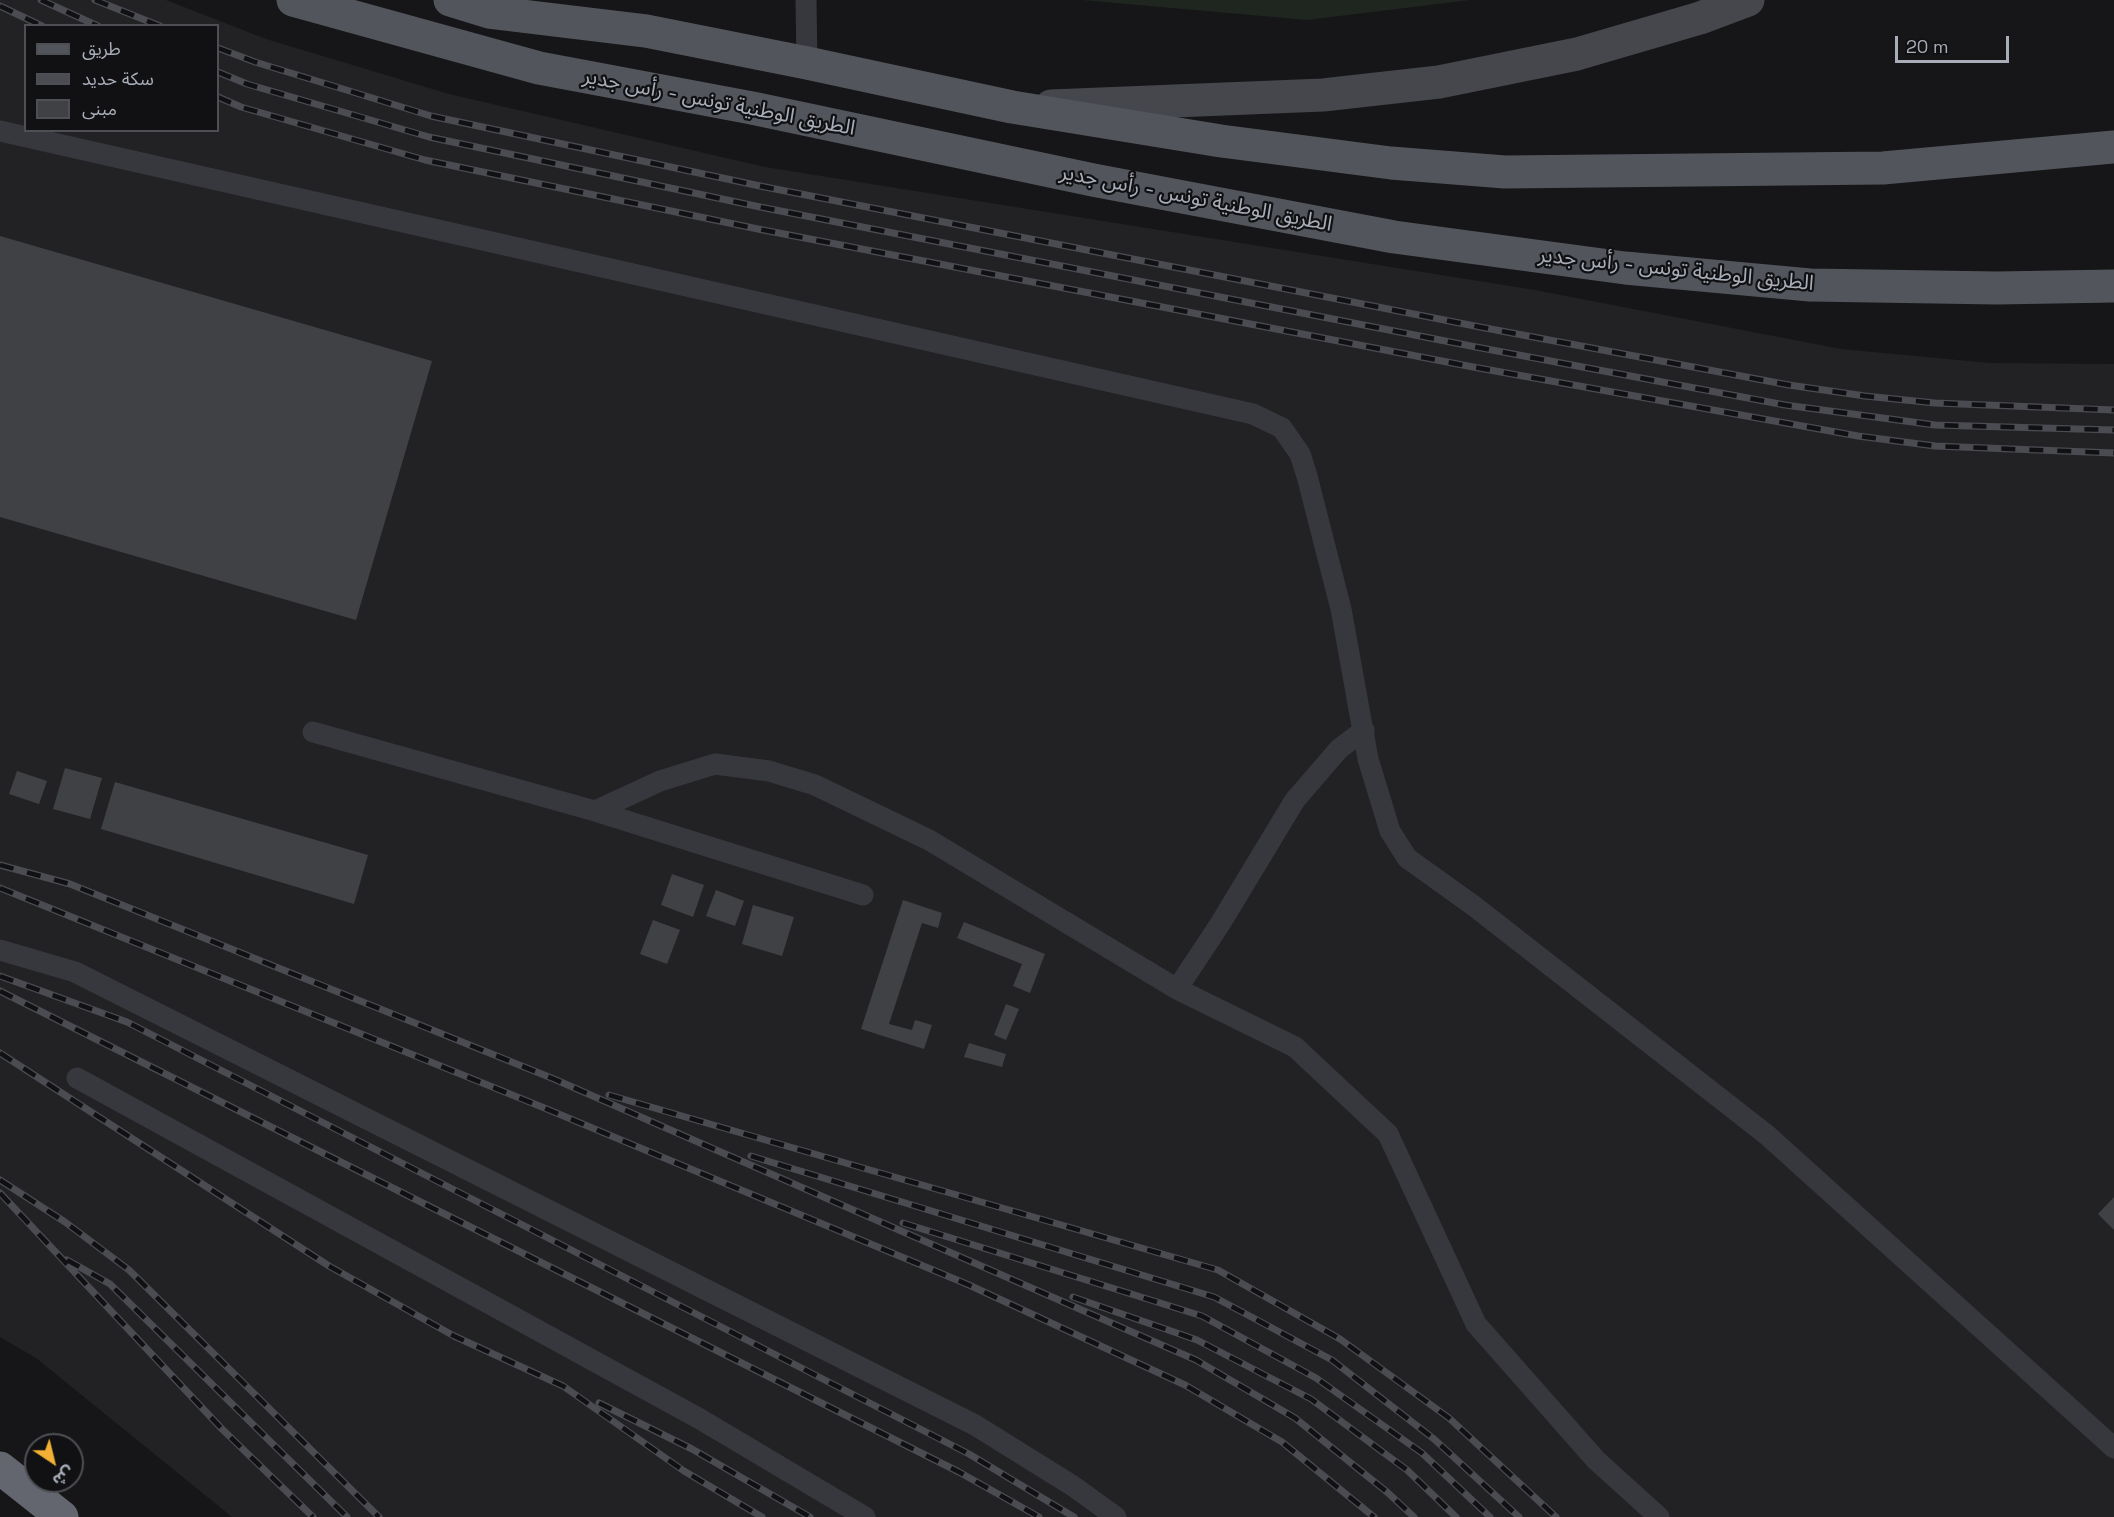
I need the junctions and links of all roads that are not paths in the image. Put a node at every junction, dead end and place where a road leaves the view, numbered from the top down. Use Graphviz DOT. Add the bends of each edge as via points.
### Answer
graph roads {
  1 [pos="293,0"];
  2 [pos="450,0"];
  3 [pos="806,0"];
  4 [pos="1748,0"];
  5 [pos="807,63"];
  6 [pos="1012,107"];
  7 [pos="0,130"];
  8 [pos="2114,147"];
  9 [pos="2114,286"];
  10 [pos="1364,730"];
  11 [pos="313,732"];
  12 [pos="595,811"];
  13 [pos="863,895"];
  14 [pos="0,950"];
  15 [pos="1177,989"];
  16 [pos="77,1078"];
  17 [pos="2114,1448"];
  18 [pos="0,1468"];
  19 [pos="62,1517"];
  20 [pos="865,1517"];
  21 [pos="1116,1517"];
  22 [pos="1659,1517"];
  1 -- 9 [label="main road, الطريق الوطنية تونس - رأس جدير" via="538,68 1394,237 1624,268 1810,285"];
  2 -- 5 [label="main road" via="489,12 646,32"];
  3 -- 5 [label="lane"];
  4 -- 6 [label="main road" via="1577,54 1439,82 1323,95"];
  5 -- 6 [label="main road"];
  6 -- 8 [label="main road" via="1233,143 1391,163 1505,172 1883,168"];
  7 -- 10 [label="lane" via="1253,414 1282,428 1300,454 1341,609"];
  10 -- 15 [label="lane" via="1339,749 1295,800"];
  10 -- 17 [label="lane" via="1368,759 1390,831 1407,858 1767,1135"];
  11 -- 12 [label="lane"];
  12 -- 13 [label="lane"];
  12 -- 15 [label="lane" via="660,781 715,764 769,771 816,785 929,840"];
  14 -- 21 [label="lane" via="85,977 975,1425"];
  15 -- 22 [label="lane" via="1295,1047 1388,1134 1476,1324 1596,1460"];
  16 -- 20 [label="lane" via="700,1419"];
  18 -- 19 [label="highway"];
}
